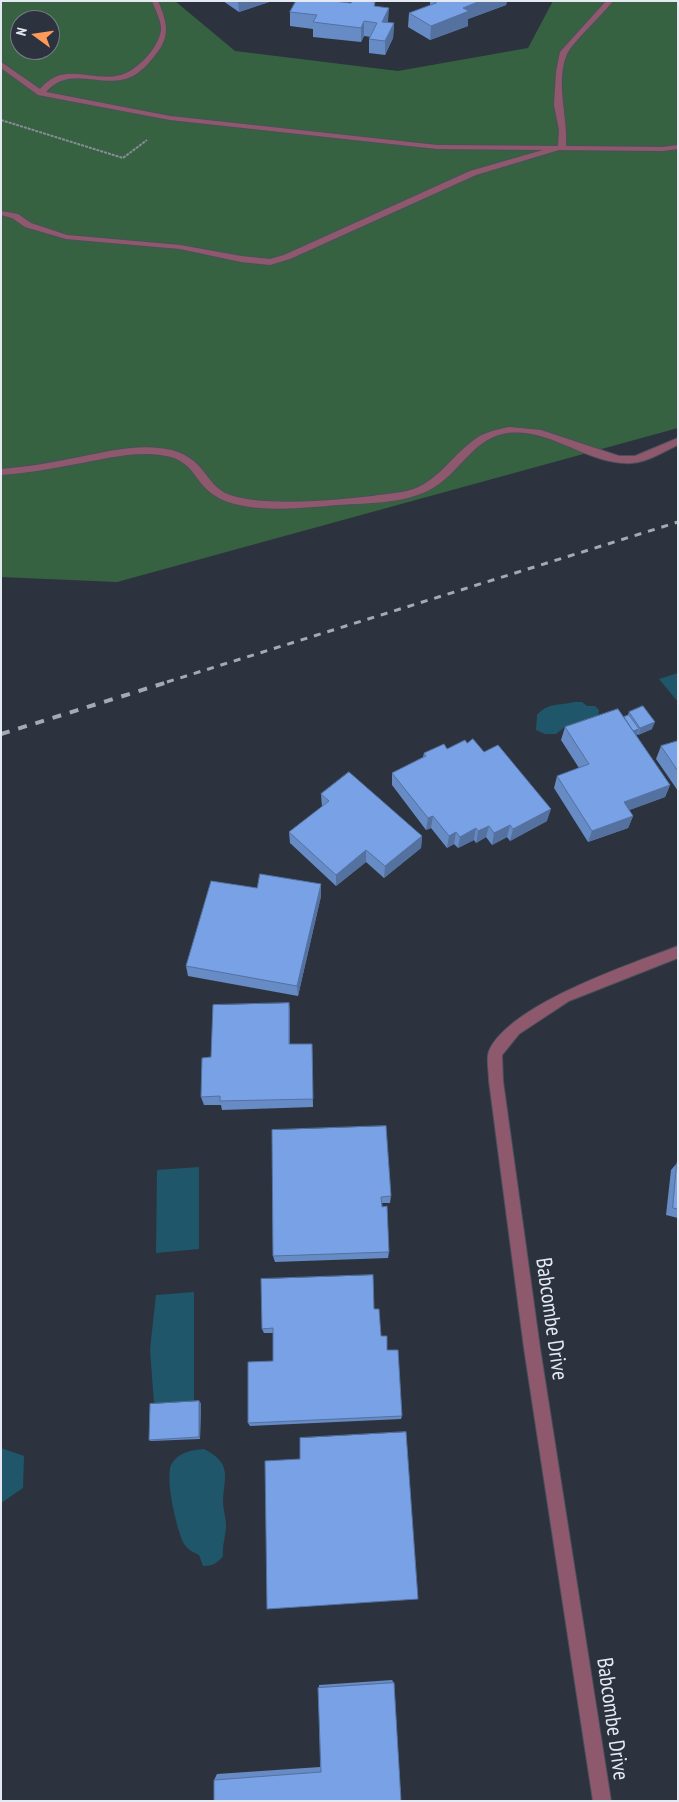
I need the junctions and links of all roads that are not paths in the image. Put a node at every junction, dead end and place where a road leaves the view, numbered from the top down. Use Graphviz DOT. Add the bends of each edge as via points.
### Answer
graph roads {
  1 [pos="155,1"];
  2 [pos="610,1"];
  3 [pos="1,64"];
  4 [pos="42,93"];
  5 [pos="562,147"];
  6 [pos="678,147"];
  7 [pos="1,212"];
  8 [pos="678,441"];
  9 [pos="1,472"];
  10 [pos="678,952"];
  11 [pos="602,1801"];
  1 -- 4 [label="street" via="166,28 161,43 145,62 131,73 115,78 56,79"];
  2 -- 5 [label="street" via="564,52 558,105 563,130"];
  3 -- 4 [label="street"];
  4 -- 5 [label="street" via="163,117 437,148"];
  5 -- 6 [label="street"];
  5 -- 7 [label="street" via="473,173 268,265 180,247 66,236 28,225"];
  8 -- 9 [label="street" via="634,460 618,459 547,434 508,430 476,441 440,479 419,491 316,503 241,503 212,491 189,461 157,451 115,454"];
  10 -- 11 [label="street, Babcombe Drive" via="564,997 514,1030 494,1053 532,1348"];
}
